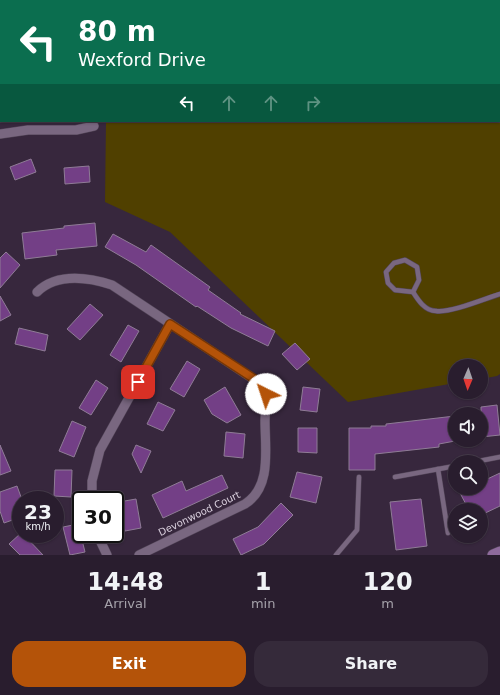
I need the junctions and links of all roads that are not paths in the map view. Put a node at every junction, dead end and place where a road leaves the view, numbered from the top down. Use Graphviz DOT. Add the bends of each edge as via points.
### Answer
graph roads {
  1 [pos="94,126"];
  2 [pos="0,134"];
  3 [pos="37,292"];
  4 [pos="413,292"];
  5 [pos="500,294"];
  6 [pos="170,324"];
  7 [pos="500,457"];
  8 [pos="488,459"];
  9 [pos="448,467"];
  10 [pos="438,469"];
  11 [pos="359,477"];
  12 [pos="395,477"];
  13 [pos="93,491"];
  14 [pos="448,533"];
  15 [pos="101,543"];
  16 [pos="500,552"];
  17 [pos="107,555"];
  18 [pos="139,555"];
  19 [pos="336,555"];
  20 [pos="493,555"];
  1 -- 2 [label="street" via="76,130 28,130"];
  3 -- 6 [label="street, Devonwood Court" via="46,285 66,278 100,281 122,290"];
  4 -- 4 [label="lane" via="419,280 417,267 405,260 394,263 386,272 388,283 395,290"];
  4 -- 5 [label="lane" via="420,304 435,312"];
  6 -- 13 [label="street" via="100,450"];
  6 -- 18 [label="street, Devonwood Court" via="256,380 264,389 267,398 265,471 260,488 249,502"];
  7 -- 8 [label="lane"];
  9 -- 10 [label="lane"];
  10 -- 12 [label="lane"];
  10 -- 14 [label="lane"];
  11 -- 19 [label="lane" via="357,530"];
  15 -- 17 [label="street"];
  16 -- 20 [label="main road"];
}
